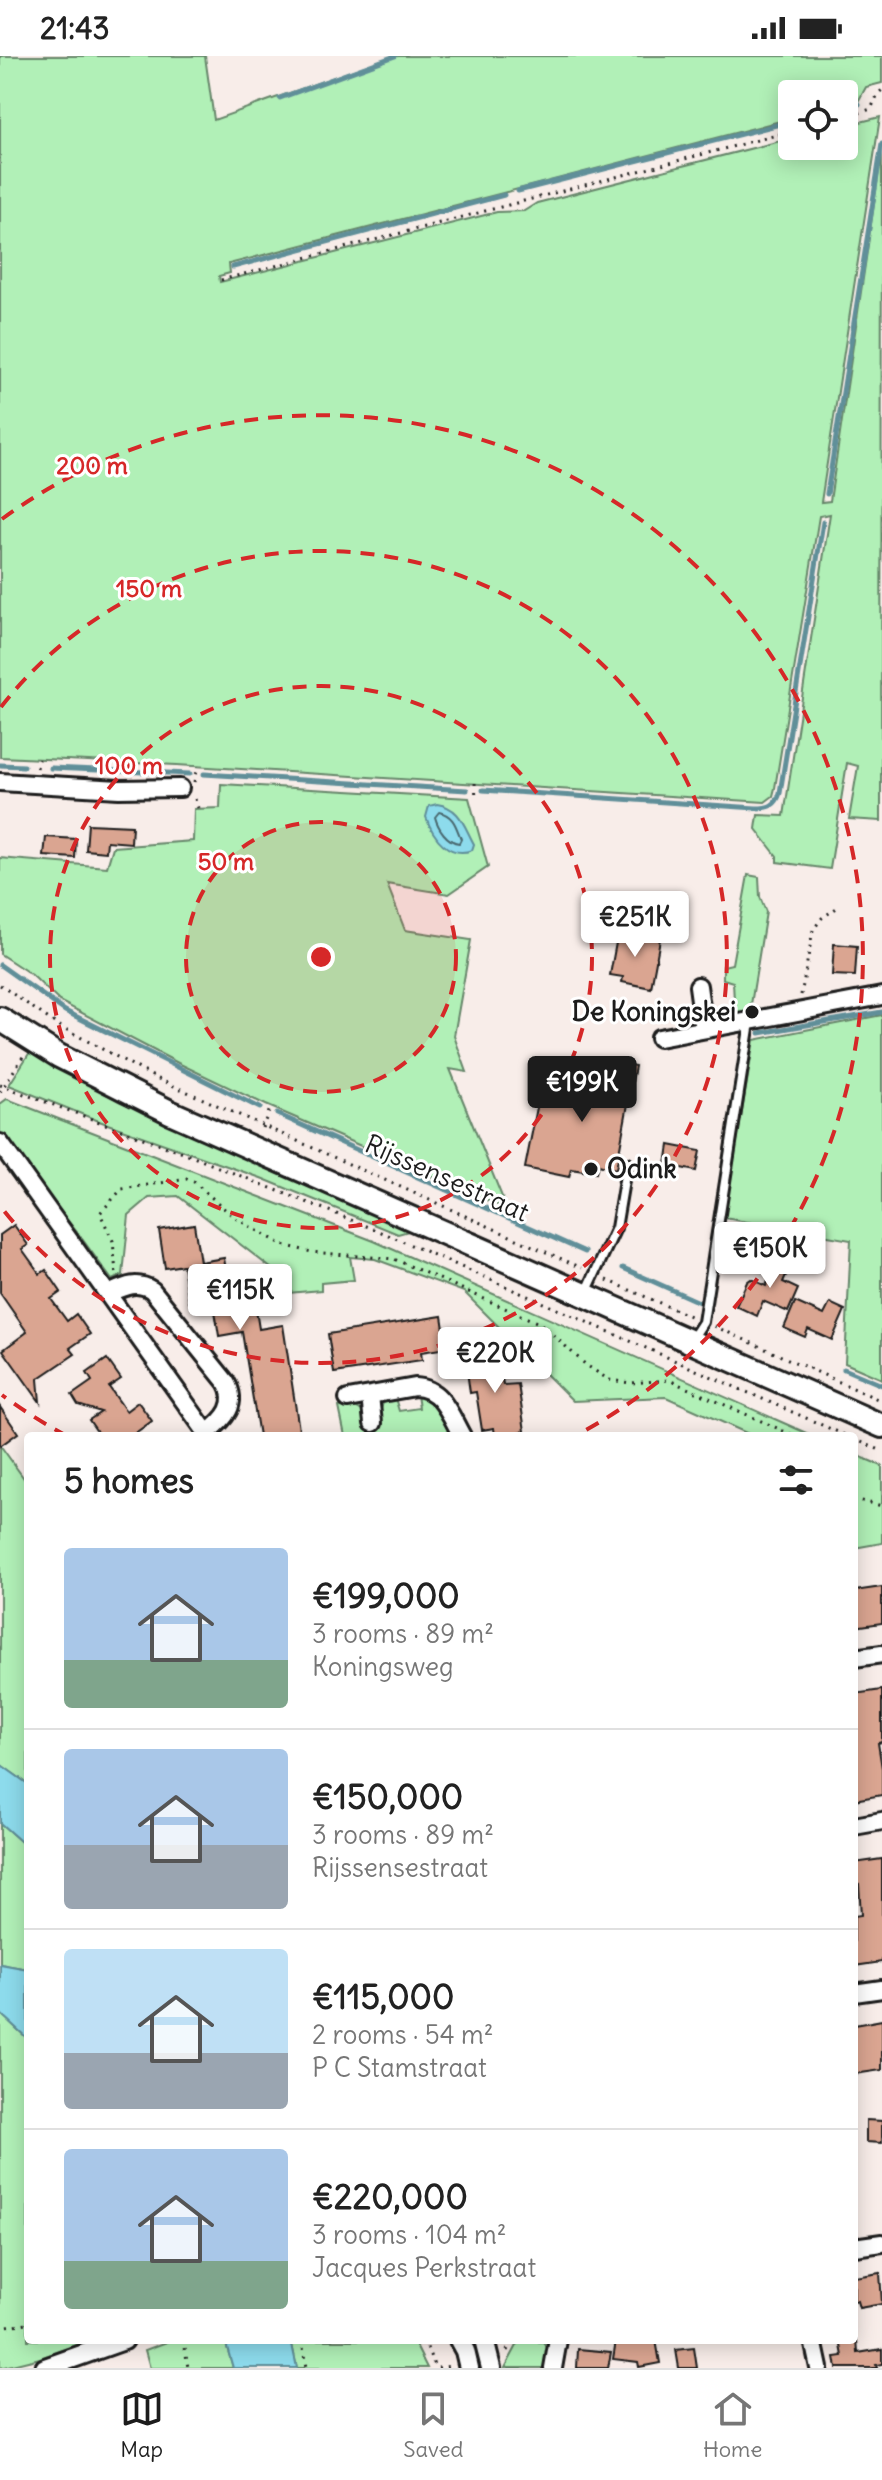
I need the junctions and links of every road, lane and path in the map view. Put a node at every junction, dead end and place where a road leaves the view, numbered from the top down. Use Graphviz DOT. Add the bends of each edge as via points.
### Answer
graph roads {
  1 [pos="882,90"];
  2 [pos="858,113"];
  3 [pos="778,135"];
  4 [pos="221,280"];
  5 [pos="0,782"];
  6 [pos="475,783"];
  7 [pos="180,788"];
  8 [pos="476,798"];
  9 [pos="838,907"];
  10 [pos="0,985"];
  11 [pos="698,986"];
  12 [pos="882,996"];
  13 [pos="801,1011"];
  14 [pos="0,1019"];
  15 [pos="750,1022"];
  16 [pos="704,1029"];
  17 [pos="659,1038"];
  18 [pos="0,1085"];
  19 [pos="271,1107"];
  20 [pos="263,1126"];
  21 [pos="0,1143"];
  22 [pos="258,1151"];
  23 [pos="627,1163"];
  24 [pos="596,1274"];
  25 [pos="114,1291"];
  26 [pos="585,1295"];
  27 [pos="703,1322"];
  28 [pos="690,1342"];
  29 [pos="370,1396"];
  30 [pos="348,1399"];
  31 [pos="882,1401"];
  32 [pos="373,1423"];
  33 [pos="882,1426"];
  34 [pos="207,1432"];
  35 [pos="210,1432"];
  36 [pos="460,1432"];
  37 [pos="786,1432"];
  38 [pos="838,1432"];
  39 [pos="858,1441"];
  40 [pos="882,1451"];
  41 [pos="858,1500"];
  42 [pos="882,1506"];
  43 [pos="882,1654"];
  44 [pos="858,1657"];
  45 [pos="882,1821"];
  46 [pos="858,1825"];
  47 [pos="882,1989"];
  48 [pos="858,1992"];
  49 [pos="882,2243"];
  50 [pos="858,2246"];
  51 [pos="24,2324"];
  52 [pos="0,2327"];
  53 [pos="113,2344"];
  54 [pos="185,2344"];
  55 [pos="303,2344"];
  56 [pos="426,2344"];
  57 [pos="461,2344"];
  58 [pos="485,2344"];
  59 [pos="557,2344"];
  60 [pos="814,2344"];
  61 [pos="45,2368"];
  62 [pos="188,2368"];
  63 [pos="306,2368"];
  64 [pos="435,2368"];
  65 [pos="469,2368"];
  66 [pos="491,2368"];
  67 [pos="553,2368"];
  68 [pos="819,2368"];
  1 -- 2 [label="path" via="871,109"];
  3 -- 4 [label="path"];
  5 -- 7 [label="street"];
  6 -- 8 [label="path"];
  9 -- 13 [label="path" via="813,930"];
  10 -- 20 [label="path, Rijssensestraat" via="87,1043"];
  11 -- 16 [label="street"];
  12 -- 13 [label="street"];
  13 -- 15 [label="street"];
  14 -- 22 [label="main road, Rijssensestraat" via="101,1079"];
  15 -- 16 [label="street"];
  15 -- 27 [label="lane"];
  16 -- 17 [label="street"];
  18 -- 38 [label="path" via="342,1216"];
  19 -- 20 [label="path"];
  20 -- 22 [label="path"];
  20 -- 24 [label="path, Rijssensestraat"];
  21 -- 25 [label="street"];
  22 -- 26 [label="main road, Rijssensestraat"];
  23 -- 24 [label="lane" via="616,1228"];
  24 -- 26 [label="lane"];
  24 -- 27 [label="path, Rijssensestraat"];
  25 -- 34 [label="street"];
  25 -- 35 [label="street" via="138,1284 152,1290 229,1386 230,1409"];
  25 -- 37 [label="path" via="113,1241 100,1213 122,1189 187,1179 235,1218 283,1245 394,1259 541,1324 609,1380 669,1380"];
  26 -- 28 [label="main road, Rijssensestraat"];
  27 -- 28 [label="lane"];
  27 -- 31 [label="path, Rijssensestraat"];
  28 -- 33 [label="main road, Rijssensestraat"];
  29 -- 30 [label="street"];
  29 -- 32 [label="street"];
  29 -- 36 [label="street" via="415,1387 431,1390"];
  39 -- 40 [label="path"];
  41 -- 42 [label="path"];
  43 -- 44 [label="street"];
  45 -- 46 [label="street"];
  47 -- 48 [label="street"];
  49 -- 50 [label="street"];
  51 -- 52 [label="path"];
  53 -- 61 [label="street"];
  54 -- 62 [label="path"];
  55 -- 63 [label="path"];
  56 -- 64 [label="path"];
  57 -- 65 [label="street"];
  58 -- 66 [label="street"];
  59 -- 67 [label="street"];
  60 -- 68 [label="street"];
}
